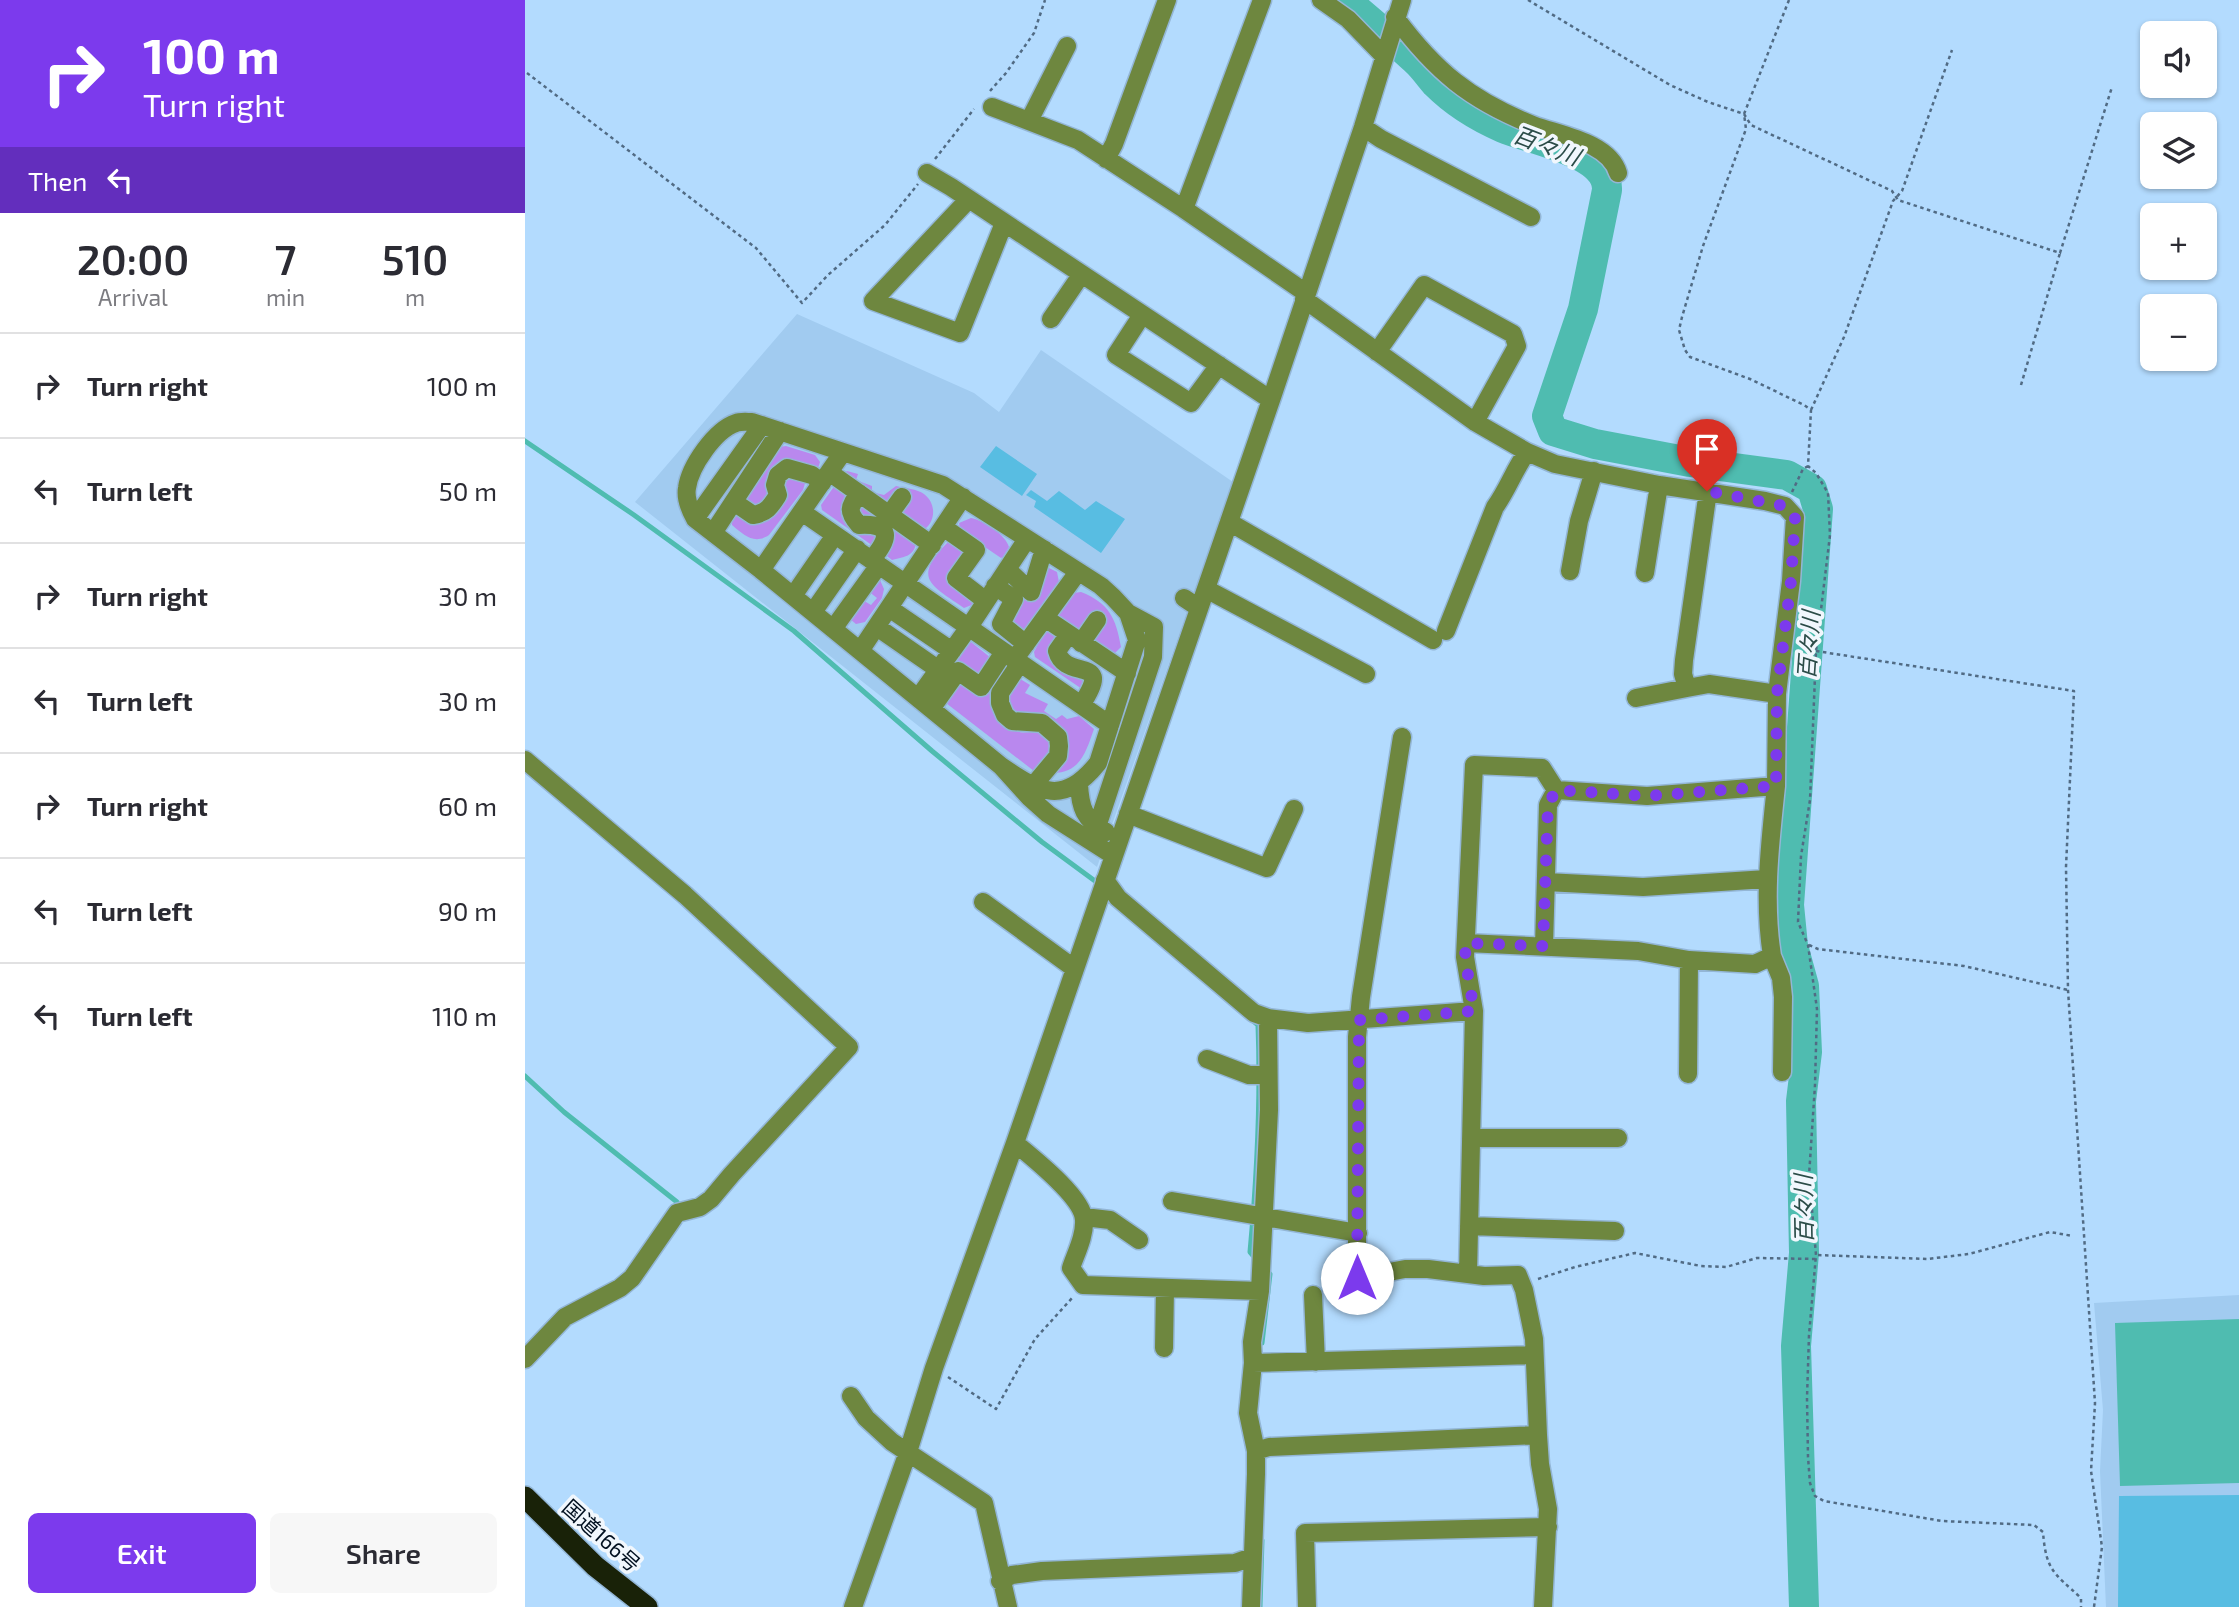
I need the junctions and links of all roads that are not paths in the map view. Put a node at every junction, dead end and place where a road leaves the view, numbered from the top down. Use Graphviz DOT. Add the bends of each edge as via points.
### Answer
graph roads {
  1 [pos="1167,0"];
  2 [pos="1262,0"];
  3 [pos="1321,0"];
  4 [pos="1399,8"];
  5 [pos="1067,46"];
  6 [pos="1385,53"];
  7 [pos="986,101"];
  8 [pos="1029,121"];
  9 [pos="1363,127"];
  10 [pos="1106,159"];
  11 [pos="927,173"];
  12 [pos="1618,173"];
  13 [pos="968,200"];
  14 [pos="1184,209"];
  15 [pos="1531,217"];
  16 [pos="1004,223"];
  17 [pos="1081,275"];
  18 [pos="1305,296"];
  19 [pos="1142,315"];
  20 [pos="1051,319"];
  21 [pos="1377,352"];
  22 [pos="1219,365"];
  23 [pos="1271,400"];
  24 [pos="1475,422"];
  25 [pos="762,425"];
  26 [pos="781,431"];
  27 [pos="843,452"];
  28 [pos="1527,452"];
  29 [pos="1594,471"];
  30 [pos="825,478"];
  31 [pos="1659,485"];
  32 [pos="1707,491"];
  33 [pos="859,494"];
  34 [pos="902,497"];
  35 [pos="963,497"];
  36 [pos="734,502"];
  37 [pos="802,512"];
  38 [pos="889,514"];
  39 [pos="695,519"];
  40 [pos="1229,522"];
  41 [pos="943,527"];
  42 [pos="713,533"];
  43 [pos="835,535"];
  44 [pos="1027,539"];
  45 [pos="932,545"];
  46 [pos="1044,549"];
  47 [pos="869,558"];
  48 [pos="1007,569"];
  49 [pos="761,570"];
  50 [pos="1078,572"];
  51 [pos="1570,572"];
  52 [pos="1645,573"];
  53 [pos="844,581"];
  54 [pos="906,584"];
  55 [pos="1206,589"];
  56 [pos="991,594"];
  57 [pos="793,596"];
  58 [pos="889,608"];
  59 [pos="813,612"];
  60 [pos="1128,613"];
  61 [pos="1045,618"];
  62 [pos="1097,620"];
  63 [pos="877,626"];
  64 [pos="969,627"];
  65 [pos="833,629"];
  66 [pos="1075,638"];
  67 [pos="1026,644"];
  68 [pos="860,651"];
  69 [pos="952,651"];
  70 [pos="1013,658"];
  71 [pos="939,670"];
  72 [pos="1127,673"];
  73 [pos="1366,674"];
  74 [pos="1687,688"];
  75 [pos="1777,694"];
  76 [pos="1636,698"];
  77 [pos="925,704"];
  78 [pos="1081,705"];
  79 [pos="1110,725"];
  80 [pos="1402,737"];
  81 [pos="525,760"];
  82 [pos="1079,784"];
  83 [pos="1776,786"];
  84 [pos="1556,790"];
  85 [pos="1030,792"];
  86 [pos="1294,809"];
  87 [pos="1128,814"];
  88 [pos="1097,827"];
  89 [pos="1117,848"];
  90 [pos="1767,879"];
  91 [pos="1105,880"];
  92 [pos="1546,882"];
  93 [pos="983,902"];
  94 [pos="1466,943"];
  95 [pos="1543,946"];
  96 [pos="1772,957"];
  97 [pos="1689,960"];
  98 [pos="1075,969"];
  99 [pos="1474,1011"];
  100 [pos="1268,1018"];
  101 [pos="1359,1020"];
  102 [pos="1207,1059"];
  103 [pos="1783,1072"];
  104 [pos="1688,1074"];
  105 [pos="1261,1075"];
  106 [pos="1471,1138"];
  107 [pos="1618,1138"];
  108 [pos="1015,1143"];
  109 [pos="1172,1201"];
  110 [pos="1255,1216"];
  111 [pos="1084,1217"];
  112 [pos="1469,1226"];
  113 [pos="1615,1231"];
  114 [pos="1358,1233"];
  115 [pos="1139,1240"];
  116 [pos="1468,1274"];
  117 [pos="1165,1288"];
  118 [pos="1260,1291"];
  119 [pos="1313,1295"];
  120 [pos="1164,1348"];
  121 [pos="1534,1355"];
  122 [pos="525,1359"];
  123 [pos="1316,1362"];
  124 [pos="1253,1363"];
  125 [pos="851,1396"];
  126 [pos="861,1430"];
  127 [pos="1538,1435"];
  128 [pos="1255,1451"];
  129 [pos="905,1458"];
  130 [pos="525,1497"];
  131 [pos="1548,1527"];
  132 [pos="1252,1557"];
  133 [pos="1000,1581"];
  134 [pos="647,1607"];
  135 [pos="853,1607"];
  136 [pos="1008,1607"];
  137 [pos="1251,1607"];
  138 [pos="1307,1607"];
  139 [pos="1542,1607"];
  1 -- 10 [label="street"];
  2 -- 14 [label="street"];
  3 -- 6 [label="street"];
  4 -- 6 [label="street"];
  4 -- 12 [label="street" via="1426,55 1467,92 1598,149 1615,163"];
  5 -- 8 [label="street"];
  6 -- 9 [label="street"];
  7 -- 8 [label="street"];
  8 -- 10 [label="street" via="1078,141"];
  9 -- 15 [label="street"];
  9 -- 18 [label="street"];
  10 -- 14 [label="street"];
  11 -- 13 [label="street"];
  13 -- 16 [label="street"];
  13 -- 16 [label="street" via="873,301 960,333"];
  14 -- 18 [label="street"];
  16 -- 17 [label="street"];
  17 -- 19 [label="street"];
  17 -- 20 [label="street"];
  18 -- 21 [label="street"];
  18 -- 23 [label="street"];
  19 -- 22 [label="street"];
  19 -- 22 [label="street" via="1116,355 1191,403"];
  21 -- 24 [label="street"];
  21 -- 24 [label="street" via="1424,285 1513,334 1517,346"];
  22 -- 23 [label="street"];
  23 -- 40 [label="street"];
  24 -- 28 [label="street"];
  25 -- 26 [label="street"];
  25 -- 39 [label="street"];
  25 -- 39 [label="street" via="737,422 713,439 690,474 686,490"];
  26 -- 27 [label="street"];
  26 -- 36 [label="street"];
  27 -- 30 [label="street"];
  27 -- 35 [label="street" via="943,485"];
  28 -- 29 [label="street" via="1555,464"];
  28 -- 40 [label="street" via="1495,507 1439,635"];
  29 -- 31 [label="street"];
  29 -- 51 [label="street"];
  30 -- 33 [label="street"];
  30 -- 36 [label="street" via="787,468 778,475 778,495 763,513 753,515"];
  30 -- 37 [label="street"];
  31 -- 32 [label="street"];
  31 -- 52 [label="street"];
  32 -- 74 [label="street" via="1684,660"];
  32 -- 75 [label="street" via="1785,506 1795,517"];
  33 -- 38 [label="street"];
  33 -- 47 [label="street" via="851,505 855,520 859,525 880,526 885,534 885,543"];
  34 -- 38 [label="street"];
  35 -- 41 [label="street"];
  35 -- 44 [label="street"];
  36 -- 42 [label="street"];
  37 -- 43 [label="street"];
  37 -- 49 [label="street"];
  38 -- 45 [label="street"];
  39 -- 42 [label="street"];
  40 -- 55 [label="street"];
  41 -- 45 [label="street"];
  41 -- 56 [label="street" via="976,550 956,578"];
  42 -- 49 [label="street"];
  43 -- 47 [label="street"];
  43 -- 53 [label="street"];
  44 -- 46 [label="street"];
  44 -- 48 [label="street"];
  45 -- 54 [label="street"];
  46 -- 48 [label="street" via="1031,592"];
  46 -- 50 [label="street"];
  47 -- 53 [label="street"];
  47 -- 53 [label="street"];
  47 -- 54 [label="street"];
  48 -- 56 [label="street"];
  49 -- 57 [label="street"];
  50 -- 60 [label="street" via="1101,586"];
  50 -- 61 [label="street"];
  53 -- 57 [label="street"];
  53 -- 59 [label="street"];
  53 -- 65 [label="street"];
  54 -- 58 [label="street"];
  54 -- 64 [label="street"];
  55 -- 73 [label="street"];
  55 -- 87 [label="street" via="1191,603"];
  56 -- 64 [label="street"];
  56 -- 67 [label="street" via="1014,599 1001,624"];
  57 -- 59 [label="street"];
  58 -- 63 [label="street"];
  58 -- 69 [label="street"];
  59 -- 65 [label="street"];
  60 -- 72 [label="street" via="1137,640"];
  60 -- 88 [label="street" via="1154,627 1153,657"];
  61 -- 66 [label="street"];
  61 -- 67 [label="street"];
  62 -- 66 [label="street"];
  63 -- 68 [label="street"];
  63 -- 71 [label="street"];
  64 -- 69 [label="street"];
  64 -- 70 [label="street"];
  65 -- 68 [label="street"];
  66 -- 72 [label="street"];
  66 -- 78 [label="street" via="1056,651 1066,665 1091,675 1091,689"];
  67 -- 70 [label="street"];
  68 -- 77 [label="street"];
  69 -- 71 [label="street"];
  70 -- 77 [label="street" via="981,687 958,671"];
  70 -- 78 [label="street"];
  70 -- 85 [label="street" via="1000,693 1005,715 1012,721 1042,723 1058,737 1058,756"];
  71 -- 77 [label="street"];
  72 -- 79 [label="street"];
  74 -- 75 [label="street" via="1709,684"];
  74 -- 76 [label="street"];
  75 -- 83 [label="street"];
  77 -- 85 [label="street"];
  78 -- 79 [label="street"];
  79 -- 82 [label="street" via="1098,763"];
  80 -- 101 [label="street"];
  81 -- 122 [label="street" via="685,895 849,1047 711,1199 684,1211 632,1278 565,1317"];
  82 -- 85 [label="street" via="1068,790"];
  82 -- 88 [label="street" via="1080,804"];
  83 -- 84 [label="street" via="1647,796"];
  83 -- 90 [label="street"];
  84 -- 92 [label="street" via="1548,805"];
  84 -- 94 [label="street" via="1542,768 1473,765"];
  85 -- 89 [label="street" via="1048,814"];
  86 -- 87 [label="street" via="1267,868"];
  87 -- 89 [label="street"];
  88 -- 89 [label="street"];
  89 -- 91 [label="street"];
  90 -- 92 [label="street" via="1643,887"];
  90 -- 96 [label="street"];
  91 -- 98 [label="street"];
  91 -- 100 [label="street" via="1118,898 1254,1013"];
  92 -- 95 [label="street"];
  93 -- 98 [label="street"];
  94 -- 95 [label="street"];
  94 -- 99 [label="street"];
  95 -- 97 [label="street" via="1638,951"];
  96 -- 97 [label="street" via="1755,964"];
  96 -- 103 [label="street" via="1783,997"];
  97 -- 104 [label="street"];
  98 -- 108 [label="street"];
  99 -- 101 [label="street"];
  99 -- 106 [label="street"];
  100 -- 101 [label="street" via="1308,1023"];
  100 -- 105 [label="street"];
  101 -- 114 [label="street"];
  102 -- 105 [label="street"];
  105 -- 110 [label="street" via="1269,1110"];
  106 -- 107 [label="street"];
  106 -- 112 [label="street"];
  108 -- 111 [label="street" via="1073,1197"];
  108 -- 129 [label="street"];
  109 -- 110 [label="street"];
  110 -- 114 [label="street"];
  110 -- 118 [label="street"];
  111 -- 115 [label="street" via="1110,1220"];
  111 -- 117 [label="street" via="1071,1268 1083,1285"];
  112 -- 113 [label="street"];
  112 -- 116 [label="street"];
  114 -- 116 [label="street" via="1357,1278 1405,1269"];
  116 -- 121 [label="street" via="1518,1275"];
  117 -- 118 [label="street"];
  117 -- 120 [label="street"];
  118 -- 124 [label="street"];
  119 -- 123 [label="street"];
  121 -- 123 [label="street"];
  121 -- 127 [label="street"];
  123 -- 124 [label="street"];
  124 -- 128 [label="street" via="1248,1413"];
  125 -- 129 [label="street"];
  126 -- 129 [label="street"];
  127 -- 128 [label="street"];
  127 -- 131 [label="street"];
  128 -- 132 [label="street"];
  129 -- 133 [label="street" via="984,1503"];
  129 -- 135 [label="street"];
  130 -- 134 [label="highway, 国道166号" via="595,1566"];
  131 -- 138 [label="street" via="1305,1533"];
  131 -- 139 [label="street"];
  132 -- 133 [label="street" via="1235,1563 1042,1571"];
  132 -- 137 [label="street"];
  133 -- 136 [label="street"];
}
